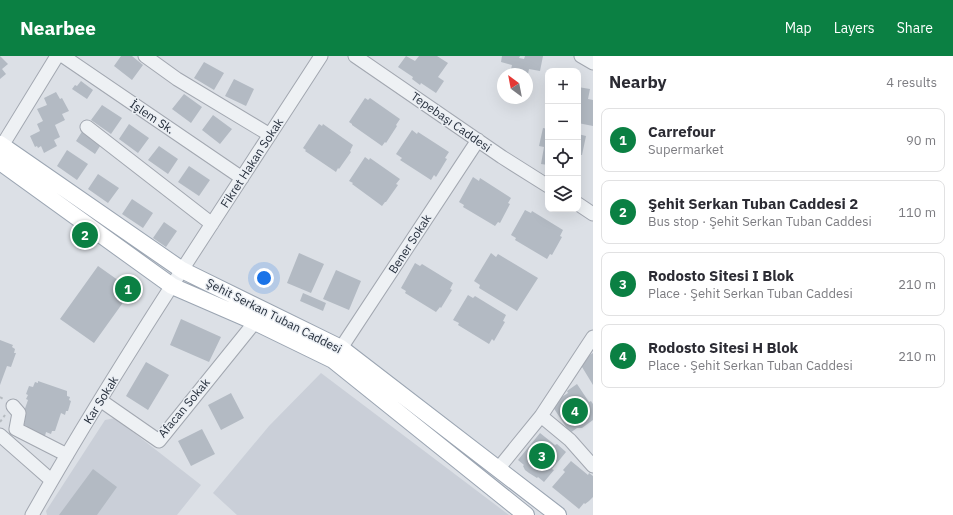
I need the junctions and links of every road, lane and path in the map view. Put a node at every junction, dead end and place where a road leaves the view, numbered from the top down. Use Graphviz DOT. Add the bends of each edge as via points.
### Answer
graph roads {
  1 [pos="57,56"];
  2 [pos="63,56"];
  3 [pos="145,56"];
  4 [pos="321,56"];
  5 [pos="355,56"];
  6 [pos="581,56"];
  7 [pos="593,63"];
  8 [pos="87,127"];
  9 [pos="270,135"];
  10 [pos="478,140"];
  11 [pos="1,146"];
  12 [pos="0,162"];
  13 [pos="242,178"];
  14 [pos="545,184"];
  15 [pos="581,206"];
  16 [pos="593,214"];
  17 [pos="212,224"];
  18 [pos="182,270"];
  19 [pos="172,286"];
  20 [pos="255,322"];
  21 [pos="593,337"];
  22 [pos="341,348"];
  23 [pos="100,400"];
  24 [pos="13,406"];
  25 [pos="541,416"];
  26 [pos="0,435"];
  27 [pos="67,455"];
  28 [pos="593,466"];
  29 [pos="498,469"];
  30 [pos="51,480"];
  31 [pos="32,515"];
  32 [pos="526,515"];
  33 [pos="558,515"];
  1 -- 11 [label="street"];
  2 -- 13 [label="street, İşlem Sk."];
  3 -- 9 [label="street" via="177,79"];
  4 -- 9 [label="street, Fikret Hakan Sokak"];
  5 -- 10 [label="street, Tepebaşı Caddesi"];
  6 -- 7 [label="street"];
  8 -- 17 [label="street"];
  9 -- 13 [label="street, Fikret Hakan Sokak"];
  10 -- 14 [label="street, Tepebaşı Caddesi"];
  10 -- 22 [label="street, Bener Sokak"];
  11 -- 18 [label="main road, Şehit Serkan Tuban Caddesi"];
  12 -- 19 [label="main road, Şehit Serkan Tuban Caddesi"];
  13 -- 17 [label="street, Fikret Hakan Sokak"];
  15 -- 16 [label="street"];
  17 -- 18 [label="street, Fikret Hakan Sokak"];
  18 -- 19 [label="street, Kar Sokak"];
  18 -- 22 [label="main road, Şehit Serkan Tuban Caddesi"];
  19 -- 20 [label="main road, Şehit Serkan Tuban Caddesi"];
  19 -- 23 [label="street, Kar Sokak"];
  20 -- 23 [label="street, Afacan Sokak" via="159,441"];
  20 -- 32 [label="main road, Şehit Serkan Tuban Caddesi" via="333,360"];
  21 -- 25 [label="street"];
  22 -- 29 [label="main road, Şehit Serkan Tuban Caddesi"];
  23 -- 27 [label="street, Kar Sokak"];
  24 -- 27 [label="street" via="19,413 16,429"];
  25 -- 28 [label="street" via="570,440"];
  25 -- 29 [label="street"];
  26 -- 30 [label="street"];
  27 -- 30 [label="street, Kar Sokak"];
  29 -- 33 [label="main road, Şehit Serkan Tuban Caddesi"];
  30 -- 31 [label="street, Kar Sokak"];
}
